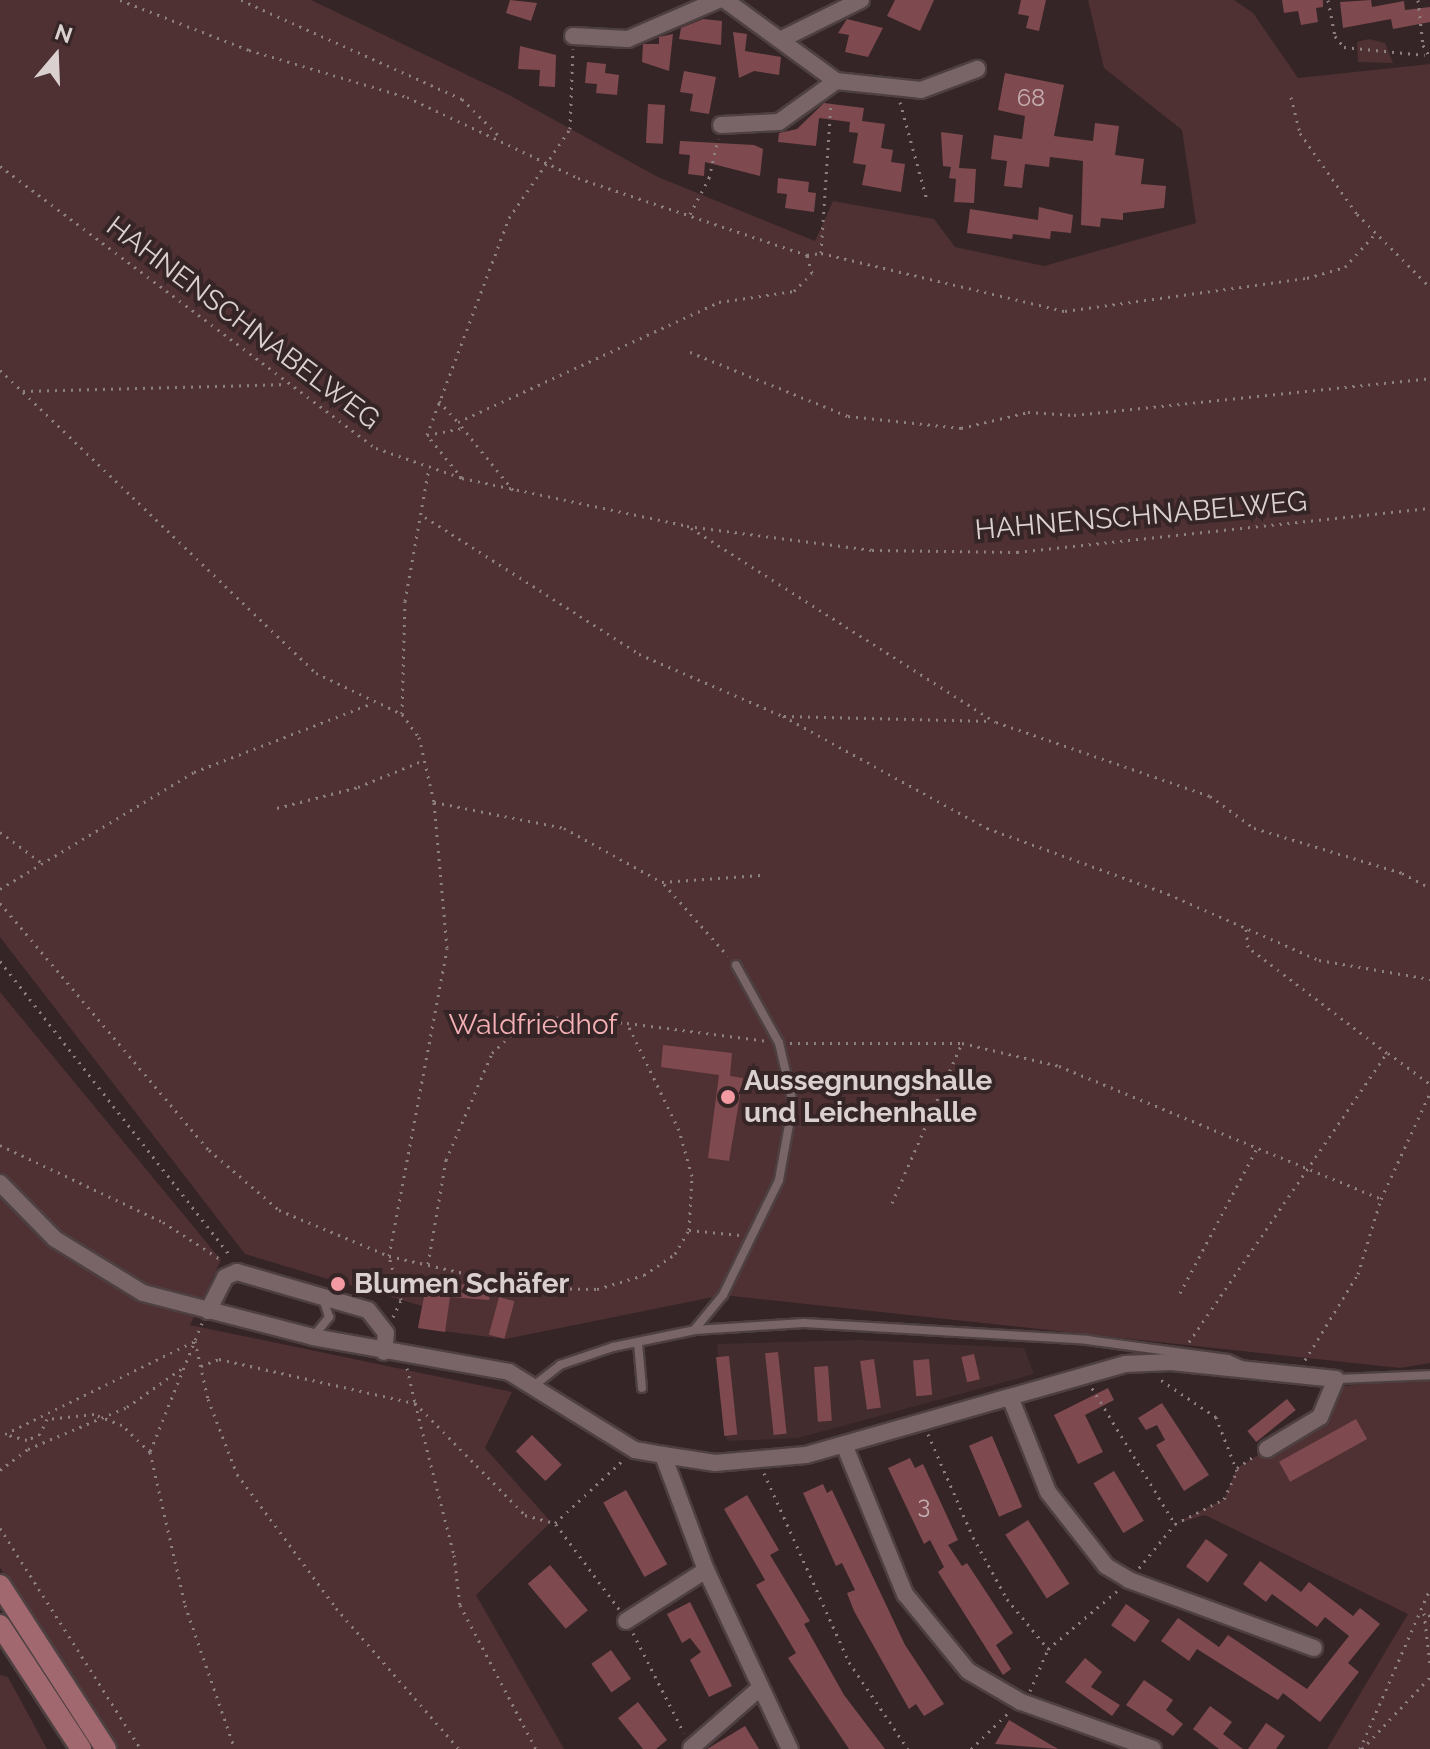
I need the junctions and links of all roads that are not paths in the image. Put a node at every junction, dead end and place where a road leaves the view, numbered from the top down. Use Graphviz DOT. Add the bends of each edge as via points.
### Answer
graph roads {
  1 [pos="718,0"];
  2 [pos="725,0"];
  3 [pos="861,0"];
  4 [pos="573,36"];
  5 [pos="784,38"];
  6 [pos="977,69"];
  7 [pos="834,82"];
  8 [pos="721,125"];
  9 [pos="736,965"];
  10 [pos="0,1183"];
  11 [pos="321,1296"];
  12 [pos="208,1311"];
  13 [pos="695,1330"];
  14 [pos="313,1337"];
  15 [pos="638,1343"];
  16 [pos="384,1352"];
  17 [pos="1246,1368"];
  18 [pos="1430,1375"];
  19 [pos="1336,1379"];
  20 [pos="536,1384"];
  21 [pos="642,1388"];
  22 [pos="1010,1397"];
  23 [pos="845,1447"];
  24 [pos="1267,1449"];
  25 [pos="663,1455"];
  26 [pos="706,1570"];
  27 [pos="0,1585"];
  28 [pos="626,1621"];
  29 [pos="0,1625"];
  30 [pos="1314,1648"];
  31 [pos="760,1688"];
  32 [pos="691,1748"];
  33 [pos="81,1749"];
  34 [pos="106,1749"];
  35 [pos="790,1749"];
  36 [pos="1153,1749"];
  1 -- 4 [label="street" via="628,39"];
  2 -- 5 [label="street"];
  3 -- 5 [label="street"];
  5 -- 7 [label="street"];
  6 -- 7 [label="street" via="921,90"];
  7 -- 8 [label="street" via="779,122"];
  9 -- 13 [label="lane" via="779,1043 793,1103 779,1180 723,1295"];
  10 -- 12 [label="street" via="24,1212 97,1270 143,1293"];
  11 -- 12 [label="street" via="237,1272 225,1277"];
  11 -- 14 [label="lane" via="329,1317"];
  11 -- 16 [label="street" via="368,1310 386,1333"];
  12 -- 14 [label="street"];
  13 -- 15 [label="lane"];
  13 -- 17 [label="lane" via="863,1325 1182,1352"];
  14 -- 16 [label="street"];
  15 -- 20 [label="lane" via="560,1365"];
  15 -- 21 [label="lane"];
  16 -- 20 [label="street" via="509,1372"];
  17 -- 19 [label="street"];
  17 -- 22 [label="street" via="1171,1362 1084,1373"];
  18 -- 19 [label="lane"];
  19 -- 24 [label="street" via="1320,1417"];
  20 -- 25 [label="street" via="635,1450"];
  22 -- 23 [label="street"];
  22 -- 30 [label="street" via="1048,1492 1106,1566 1129,1580"];
  23 -- 25 [label="street" via="760,1462"];
  23 -- 36 [label="street" via="905,1594 968,1671 1021,1702"];
  25 -- 26 [label="street"];
  26 -- 28 [label="street"];
  26 -- 31 [label="street"];
  27 -- 34 [label="street"];
  29 -- 33 [label="street"];
  31 -- 32 [label="street"];
  31 -- 35 [label="street"];
}
